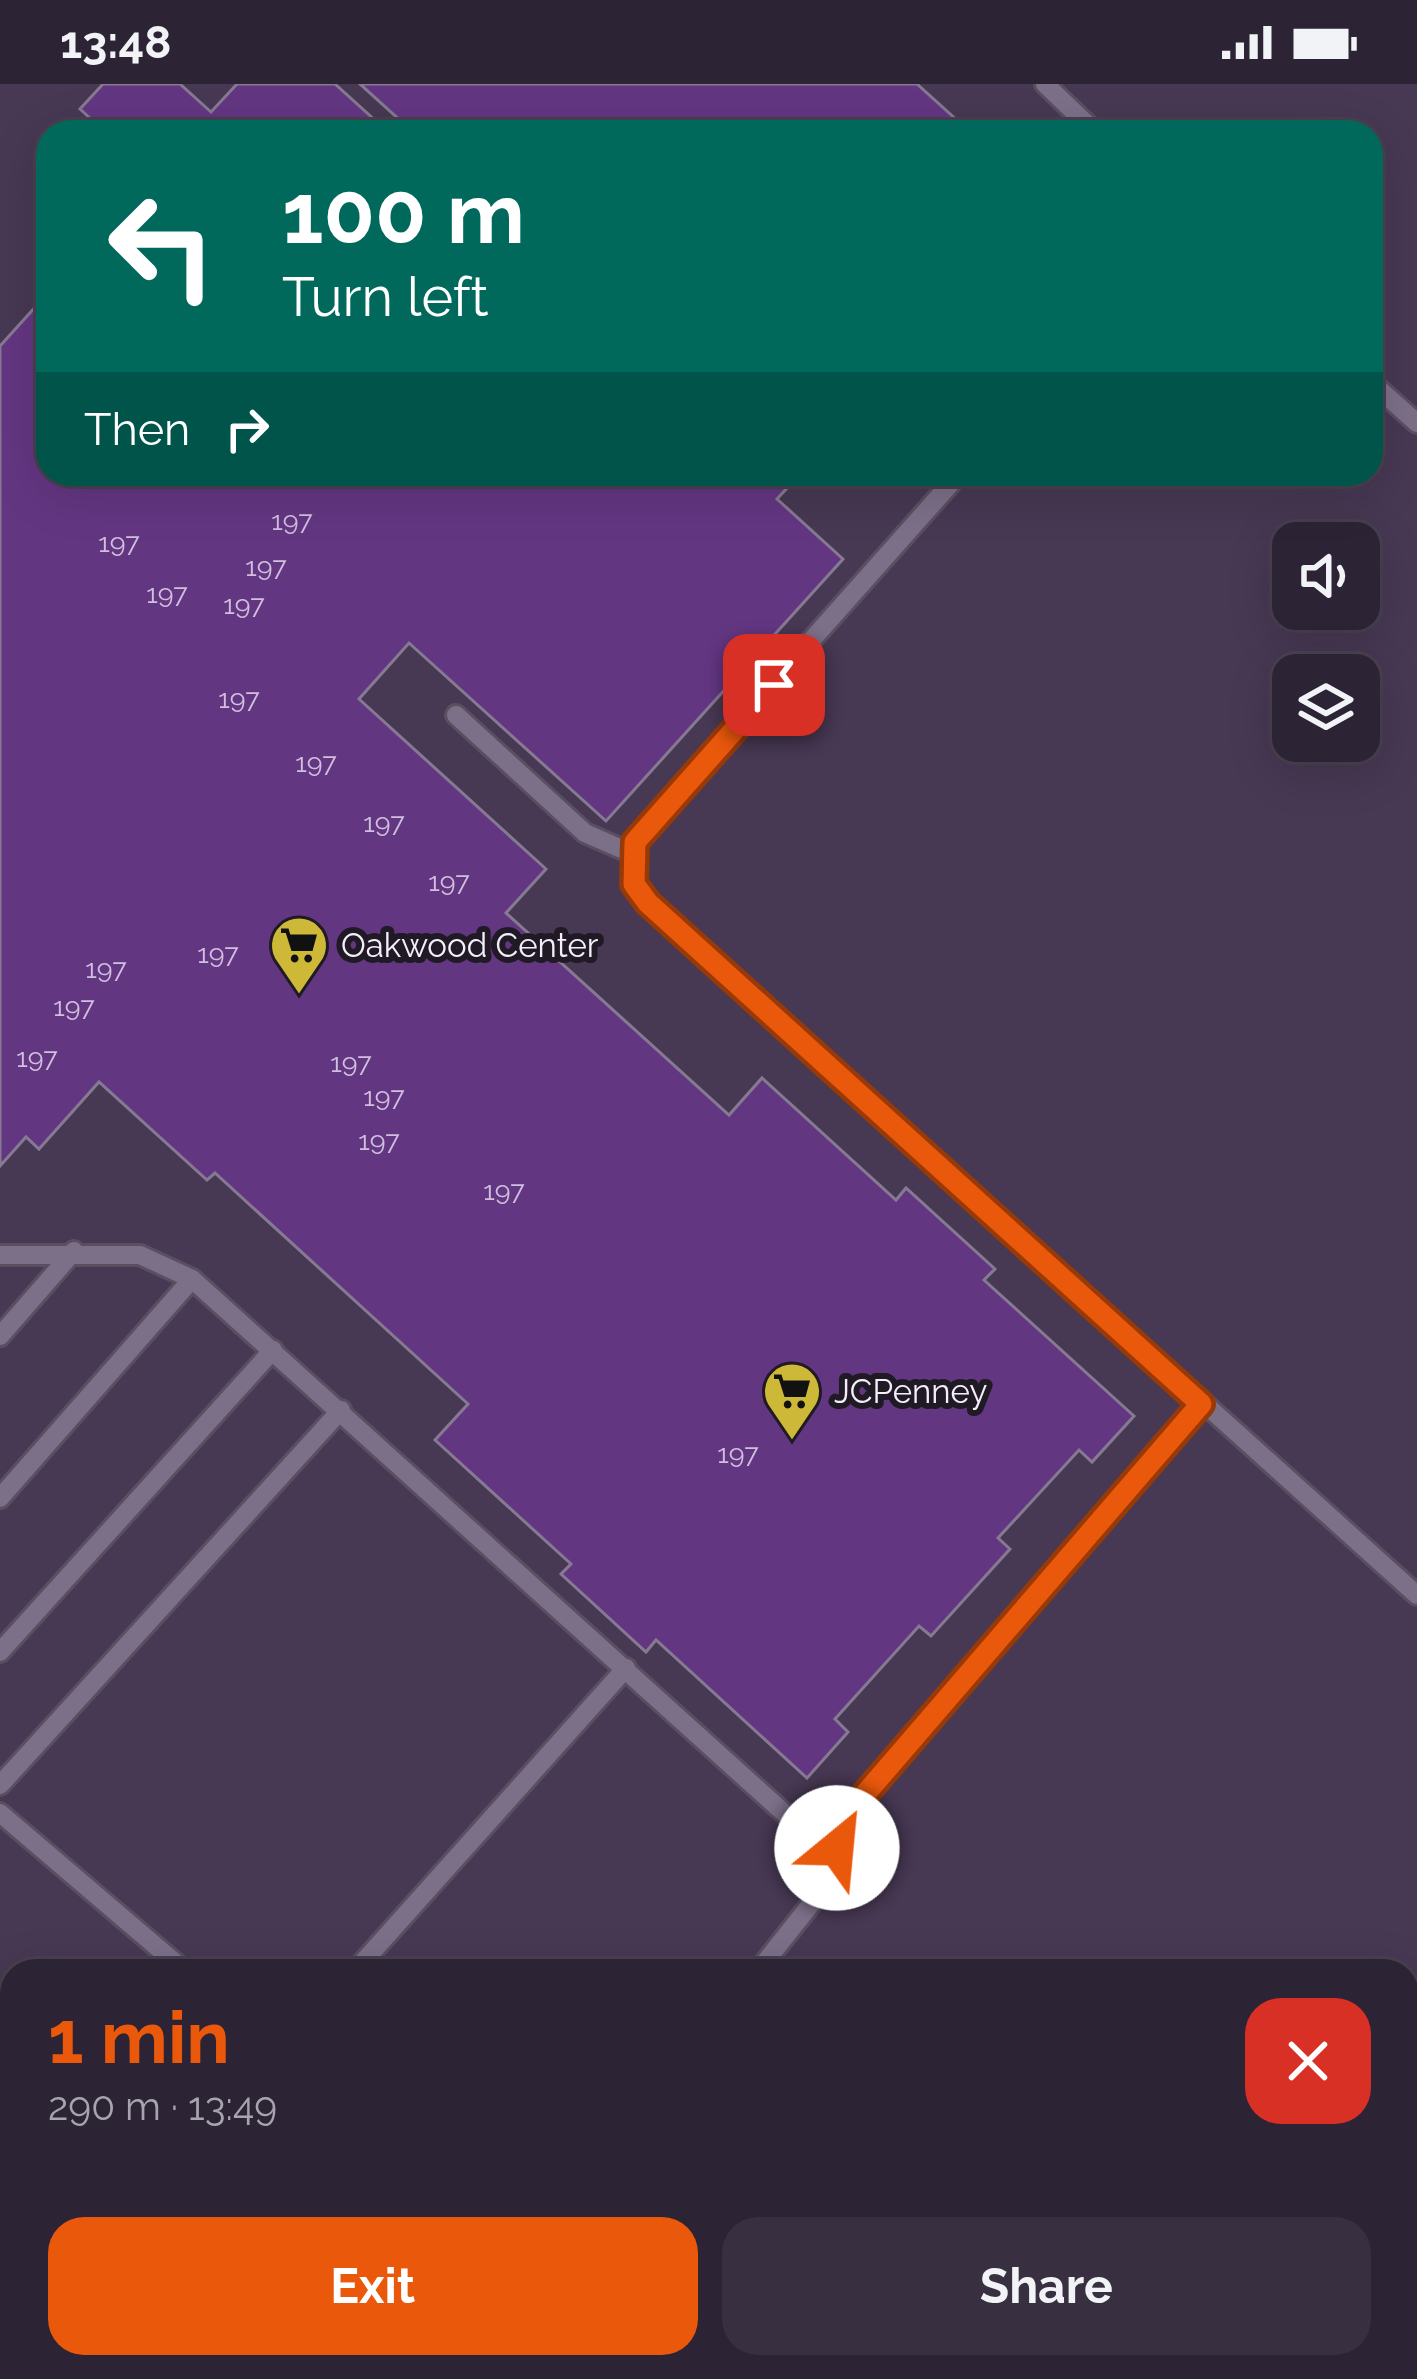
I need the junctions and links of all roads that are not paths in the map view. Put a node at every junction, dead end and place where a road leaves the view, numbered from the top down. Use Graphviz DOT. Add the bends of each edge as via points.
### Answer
graph roads {
  1 [pos="1045,84"];
  2 [pos="1082,120"];
  3 [pos="1383,393"];
  4 [pos="1417,423"];
  5 [pos="948,486"];
  6 [pos="456,716"];
  7 [pos="633,854"];
  8 [pos="74,1251"];
  9 [pos="0,1255"];
  10 [pos="192,1279"];
  11 [pos="0,1336"];
  12 [pos="273,1350"];
  13 [pos="1201,1404"];
  14 [pos="341,1410"];
  15 [pos="0,1498"];
  16 [pos="1417,1595"];
  17 [pos="0,1652"];
  18 [pos="626,1668"];
  19 [pos="0,1785"];
  20 [pos="0,1813"];
  21 [pos="837,1848"];
  22 [pos="171,1959"];
  23 [pos="366,1959"];
  24 [pos="768,1959"];
  1 -- 2 [label="lane"];
  3 -- 4 [label="lane"];
  5 -- 7 [label="lane" via="650,822"];
  6 -- 7 [label="lane" via="585,832"];
  7 -- 13 [label="lane" via="634,884 648,903"];
  8 -- 9 [label="lane"];
  8 -- 10 [label="lane" via="140,1255"];
  8 -- 11 [label="lane"];
  10 -- 12 [label="lane"];
  10 -- 15 [label="lane"];
  12 -- 14 [label="lane"];
  12 -- 17 [label="lane"];
  13 -- 16 [label="lane"];
  13 -- 21 [label="lane" via="860,1800"];
  14 -- 18 [label="lane"];
  14 -- 19 [label="lane"];
  18 -- 21 [label="lane" via="794,1822"];
  18 -- 23 [label="lane"];
  20 -- 22 [label="lane"];
  21 -- 24 [label="lane" via="819,1894"];
}
